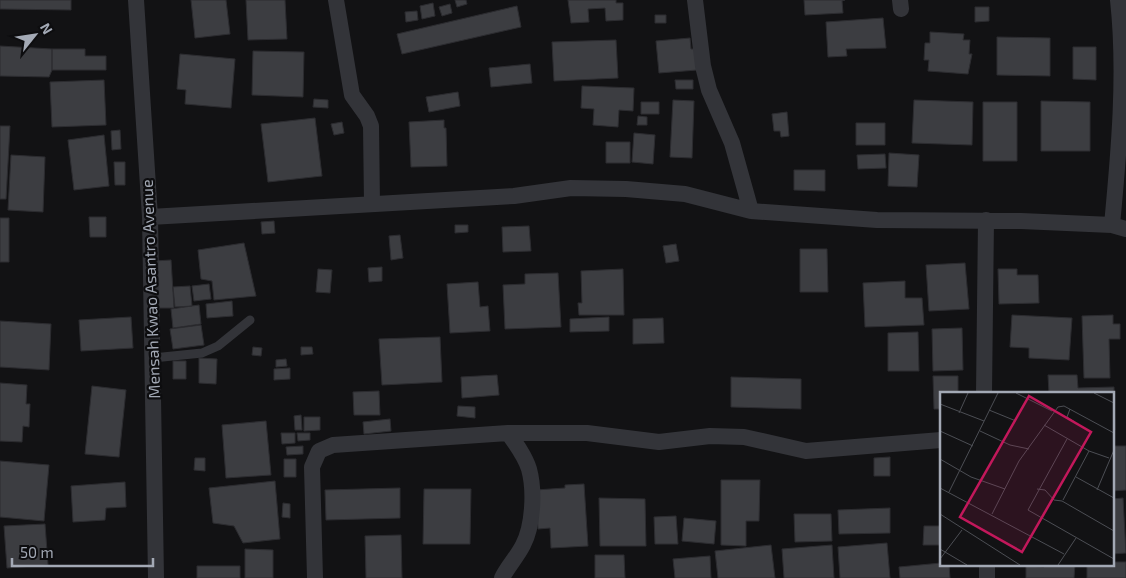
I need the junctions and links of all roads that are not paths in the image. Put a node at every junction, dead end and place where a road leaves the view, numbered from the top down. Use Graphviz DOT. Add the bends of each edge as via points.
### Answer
graph roads {
  1 [pos="136,0"];
  2 [pos="336,0"];
  3 [pos="695,0"];
  4 [pos="1118,0"];
  5 [pos="372,204"];
  6 [pos="751,211"];
  7 [pos="150,217"];
  8 [pos="986,220"];
  9 [pos="1119,227"];
  10 [pos="250,320"];
  11 [pos="153,358"];
  12 [pos="984,392"];
  13 [pos="508,432"];
  14 [pos="940,440"];
  15 [pos="156,578"];
  16 [pos="315,578"];
  17 [pos="502,578"];
  1 -- 7 [label="street, Mensah Kwao Asantro Avenue"];
  2 -- 5 [label="street" via="352,95 371,126"];
  3 -- 6 [label="street" via="709,90 732,143"];
  4 -- 9 [label="street" via="1125,87"];
  5 -- 6 [label="street" via="514,196 571,188 626,189 685,194"];
  5 -- 7 [label="street"];
  6 -- 8 [label="street" via="876,220"];
  7 -- 11 [label="street, Mensah Kwao Asantro Avenue"];
  8 -- 9 [label="street"];
  8 -- 12 [label="street"];
  10 -- 11 [label="lane" via="218,346 202,352"];
  11 -- 15 [label="street, Mensah Kwao Asantro Avenue"];
  13 -- 14 [label="street" via="587,433 660,442 710,436 744,437 806,452"];
  13 -- 16 [label="street" via="333,445 319,451 312,468"];
  13 -- 17 [label="street" via="529,469 530,528 523,546"];
}
